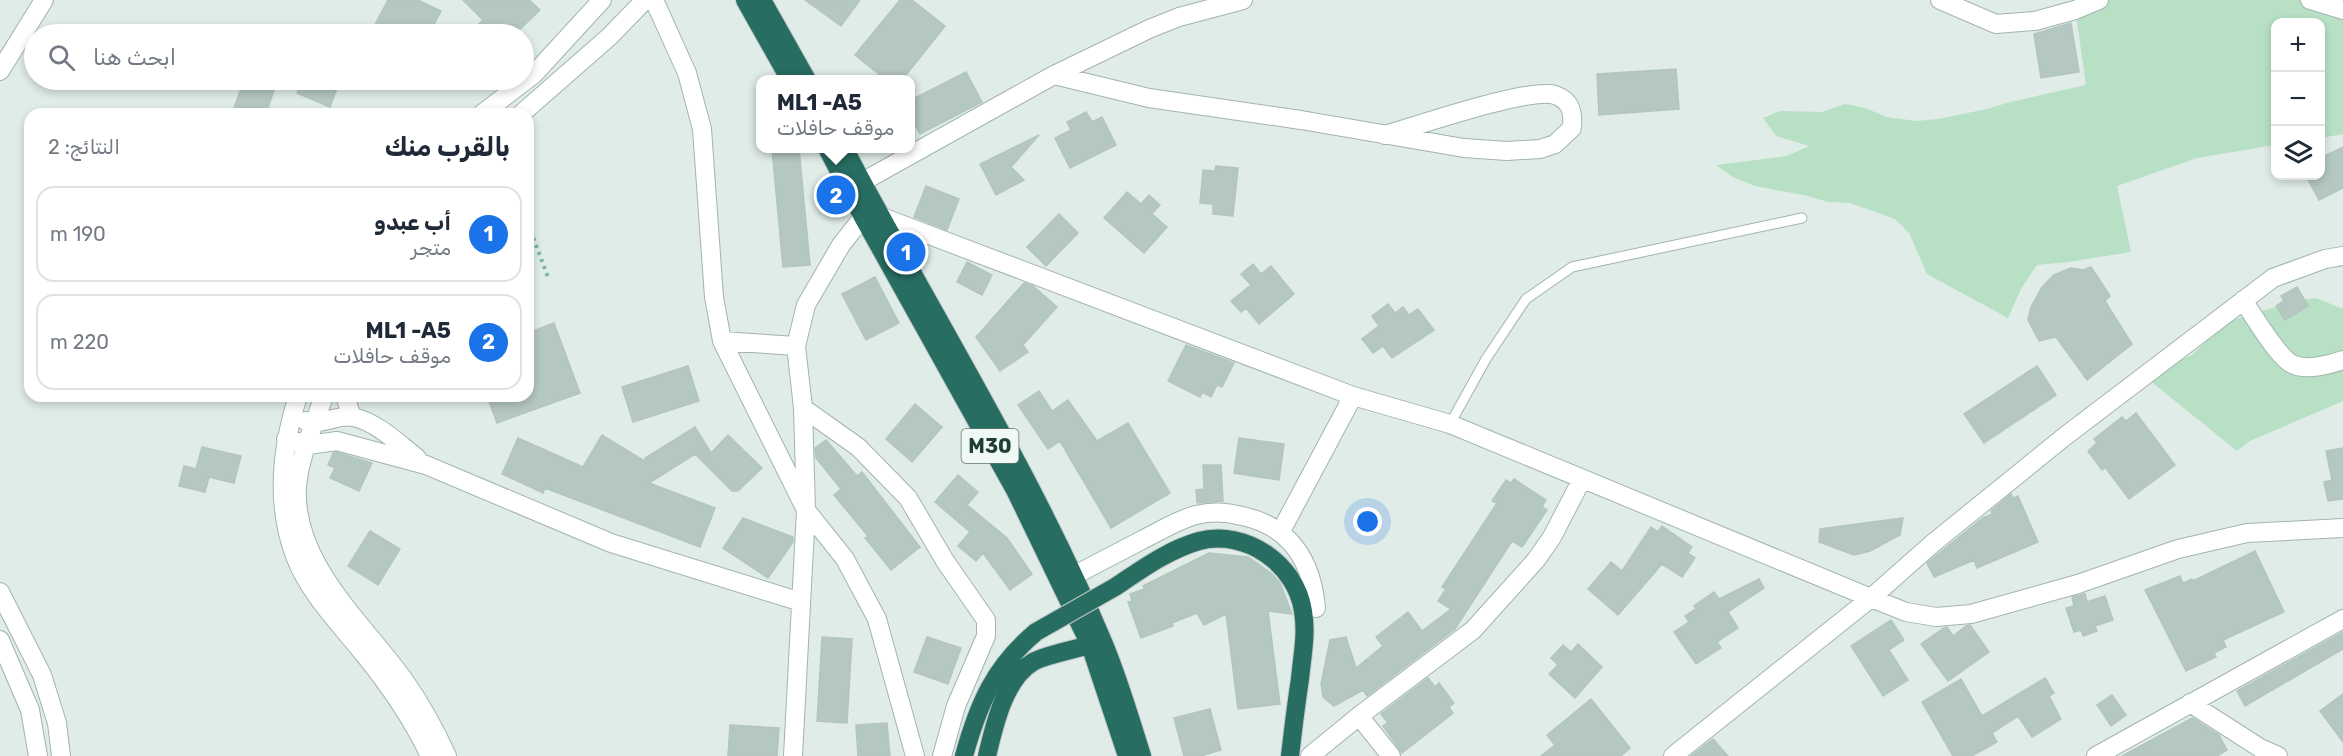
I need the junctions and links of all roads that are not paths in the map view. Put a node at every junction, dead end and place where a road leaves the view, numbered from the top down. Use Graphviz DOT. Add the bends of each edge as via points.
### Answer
graph roads {
  1 [pos="44,0"];
  2 [pos="602,0"];
  3 [pos="645,0"];
  4 [pos="654,0"];
  5 [pos="745,0"];
  6 [pos="762,0"];
  7 [pos="1940,0"];
  8 [pos="2098,0"];
  9 [pos="2310,0"];
  10 [pos="1234,1"];
  11 [pos="2343,10"];
  12 [pos="29,24"];
  13 [pos="24,32"];
  14 [pos="0,71"];
  15 [pos="534,74"];
  16 [pos="787,75"];
  17 [pos="804,75"];
  18 [pos="1054,75"];
  19 [pos="513,90"];
  20 [pos="490,108"];
  21 [pos="528,108"];
  22 [pos="1385,135"];
  23 [pos="915,152"];
  24 [pos="830,153"];
  25 [pos="846,153"];
  26 [pos="913,153"];
  27 [pos="861,182"];
  28 [pos="863,217"];
  29 [pos="882,217"];
  30 [pos="1802,218"];
  31 [pos="2343,256"];
  32 [pos="2243,300"];
  33 [pos="722,340"];
  34 [pos="796,346"];
  35 [pos="2343,360"];
  36 [pos="1353,396"];
  37 [pos="296,402"];
  38 [pos="322,402"];
  39 [pos="347,402"];
  40 [pos="803,408"];
  41 [pos="292,417"];
  42 [pos="352,417"];
  43 [pos="315,424"];
  44 [pos="1450,424"];
  45 [pos="286,439"];
  46 [pos="308,445"];
  47 [pos="426,465"];
  48 [pos="1581,480"];
  49 [pos="806,510"];
  50 [pos="2343,528"];
  51 [pos="1281,531"];
  52 [pos="1073,576"];
  53 [pos="0,592"];
  54 [pos="1871,598"];
  55 [pos="801,602"];
  56 [pos="1316,608"];
  57 [pos="2343,619"];
  58 [pos="0,640"];
  59 [pos="1090,645"];
  60 [pos="2190,703"];
  61 [pos="1359,716"];
  62 [pos="2255,752"];
  63 [pos="38,756"];
  64 [pos="61,756"];
  65 [pos="430,756"];
  66 [pos="447,756"];
  67 [pos="793,756"];
  68 [pos="915,756"];
  69 [pos="942,756"];
  70 [pos="964,756"];
  71 [pos="987,756"];
  72 [pos="1127,756"];
  73 [pos="1142,756"];
  74 [pos="1290,756"];
  75 [pos="1310,756"];
  76 [pos="1391,756"];
  77 [pos="1673,756"];
  78 [pos="2096,756"];
  79 [pos="2278,756"];
  1 -- 12 [label="street"];
  2 -- 15 [label="street"];
  3 -- 21 [label="street"];
  4 -- 33 [label="street" via="687,73 702,129 714,297"];
  5 -- 16 [label="highway"];
  6 -- 17 [label="highway"];
  7 -- 8 [label="street" via="1996,24 2035,21"];
  9 -- 11 [label="street"];
  10 -- 18 [label="street" via="1149,29"];
  13 -- 14 [label="street"];
  18 -- 22 [label="street" via="1149,98"];
  18 -- 23 [label="street"];
  19 -- 20 [label="street"];
  22 -- 22 [label="street" via="1464,148 1540,149 1565,137 1572,128 1573,115 1563,99 1542,94"];
  24 -- 28 [label="highway, M30"];
  25 -- 27 [label="highway, M30"];
  26 -- 27 [label="street"];
  27 -- 29 [label="highway, M30"];
  28 -- 34 [label="street" via="841,245 806,305"];
  28 -- 59 [label="highway, M30" via="1015,490"];
  29 -- 36 [label="street"];
  29 -- 52 [label="highway, M30" via="963,362"];
  30 -- 44 [label="lane" via="1572,267 1526,299 1486,359"];
  31 -- 32 [label="street" via="2273,278"];
  32 -- 35 [label="street" via="2279,352 2292,364 2308,367"];
  32 -- 54 [label="street" via="2064,437"];
  33 -- 34 [label="street"];
  33 -- 49 [label="street"];
  34 -- 40 [label="street"];
  36 -- 44 [label="street"];
  36 -- 51 [label="street"];
  37 -- 41 [label="street"];
  38 -- 43 [label="street"];
  39 -- 42 [label="street"];
  40 -- 49 [label="street"];
  40 -- 69 [label="street" via="858,447 908,498 986,620 986,636 956,706"];
  41 -- 43 [label="street"];
  41 -- 45 [label="street"];
  42 -- 43 [label="street"];
  42 -- 47 [label="street" via="377,428"];
  43 -- 46 [label="street"];
  44 -- 48 [label="street"];
  45 -- 46 [label="street"];
  45 -- 65 [label="street" via="282,501 296,557 319,598 408,714"];
  46 -- 47 [label="street" via="338,441"];
  46 -- 66 [label="street" via="297,500 310,552 332,589 421,705"];
  47 -- 55 [label="street" via="611,543"];
  48 -- 54 [label="street"];
  48 -- 61 [label="street" via="1536,561 1498,604 1473,630"];
  49 -- 55 [label="street"];
  49 -- 68 [label="street" via="845,559 877,619"];
  50 -- 54 [label="street" via="2247,533 2178,549 2078,584 1971,614 1936,617 1906,612"];
  51 -- 52 [label="street" via="1232,513 1206,513 1182,519"];
  51 -- 56 [label="street" via="1303,561"];
  52 -- 73 [label="highway, M30" via="1104,644"];
  53 -- 64 [label="street" via="42,675 57,723"];
  54 -- 77 [label="street"];
  55 -- 67 [label="street"];
  57 -- 60 [label="street"];
  58 -- 63 [label="street" via="30,710"];
  59 -- 71 [label="highway" via="1033,662 1018,676 995,719"];
  59 -- 72 [label="highway, M30"];
  60 -- 62 [label="street"];
  60 -- 78 [label="street"];
  61 -- 75 [label="street"];
  61 -- 76 [label="street"];
  62 -- 79 [label="street"];
  70 -- 74 [label="highway, bridge" via="983,698 1019,646 1164,555 1218,539 1263,551 1293,580 1303,611 1305,636"];
}
